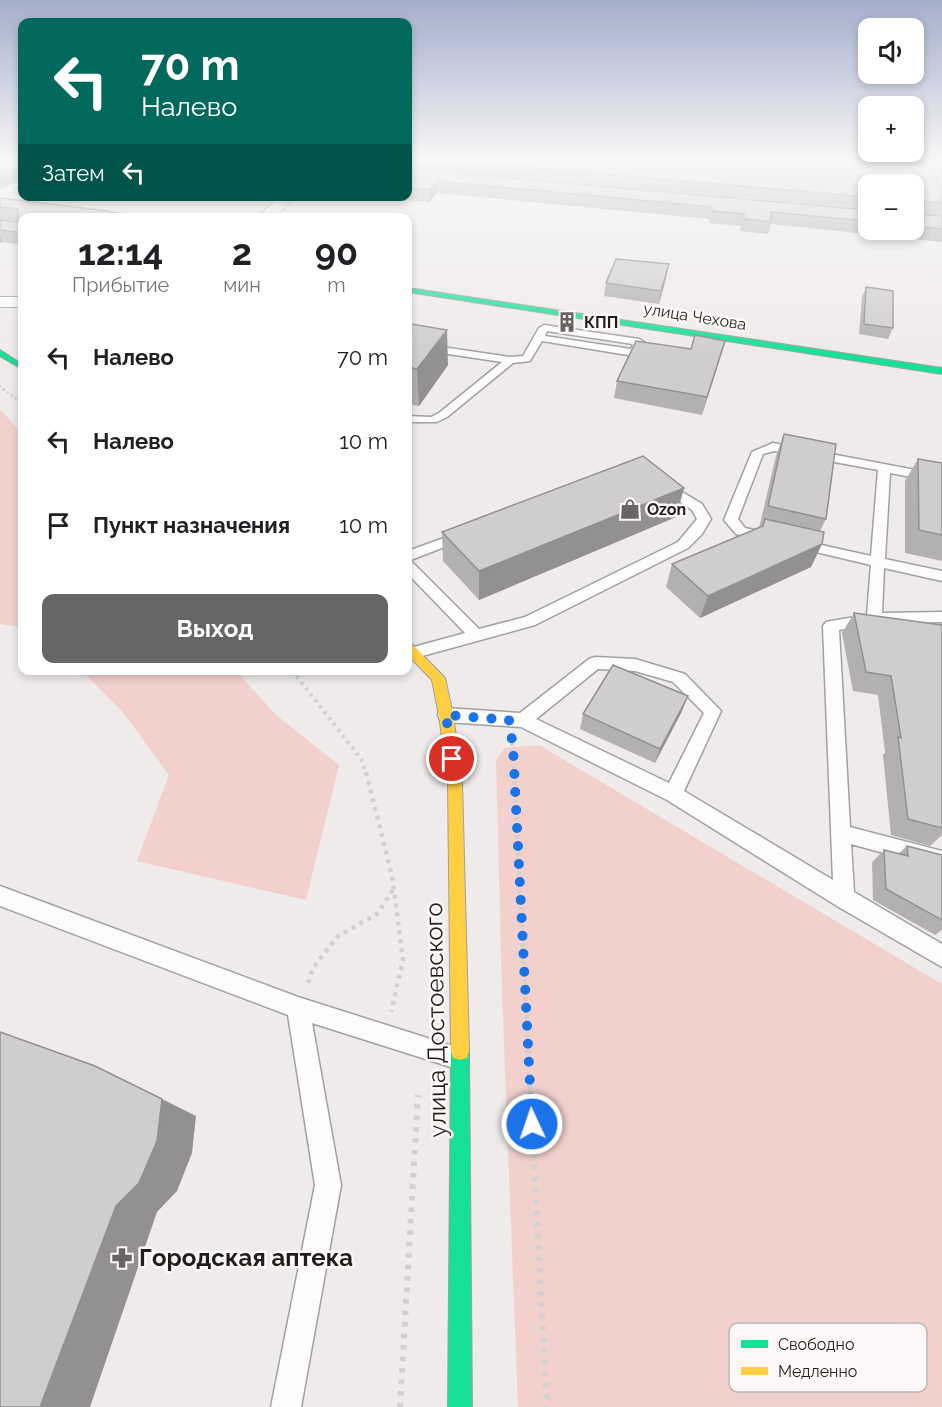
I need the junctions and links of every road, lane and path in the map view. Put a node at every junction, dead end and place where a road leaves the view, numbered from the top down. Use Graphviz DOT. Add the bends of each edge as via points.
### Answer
graph roads {
  1 [pos="412,291"];
  2 [pos="0,302"];
  3 [pos="18,302"];
  4 [pos="558,312"];
  5 [pos="542,333"];
  6 [pos="412,346"];
  7 [pos="0,352"];
  8 [pos="510,360"];
  9 [pos="18,364"];
  10 [pos="942,371"];
  11 [pos="0,386"];
  12 [pos="18,400"];
  13 [pos="412,419"];
  14 [pos="884,468"];
  15 [pos="650,475"];
  16 [pos="942,479"];
  17 [pos="475,531"];
  18 [pos="412,555"];
  19 [pos="879,562"];
  20 [pos="412,570"];
  21 [pos="942,576"];
  22 [pos="942,617"];
  23 [pos="874,619"];
  24 [pos="476,635"];
  25 [pos="412,649"];
  26 [pos="412,650"];
  27 [pos="296,675"];
  28 [pos="446,715"];
  29 [pos="516,720"];
  30 [pos="674,794"];
  31 [pos="841,833"];
  32 [pos="942,860"];
  33 [pos="394,890"];
  34 [pos="0,896"];
  35 [pos="844,899"];
  36 [pos="942,956"];
  37 [pos="298,1008"];
  38 [pos="385,1035"];
  39 [pos="460,1058"];
  40 [pos="418,1084"];
  41 [pos="286,1407"];
  42 [pos="400,1407"];
  43 [pos="460,1407"];
  44 [pos="547,1407"];
  1 -- 4 [label="street, улица Чехова"];
  2 -- 3 [label="street"];
  4 -- 5 [label="lane"];
  4 -- 10 [label="street, улица Чехова"];
  5 -- 5 [label="lane" via="639,342 634,353"];
  5 -- 8 [label="lane" via="526,359"];
  6 -- 8 [label="lane"];
  7 -- 9 [label="street"];
  8 -- 13 [label="lane" via="443,415 434,420"];
  11 -- 12 [label="path"];
  14 -- 16 [label="lane"];
  14 -- 19 [label="lane"];
  14 -- 19 [label="lane" via="774,447 758,452 731,520 741,531"];
  15 -- 24 [label="lane" via="697,507 704,519 683,545 530,621"];
  17 -- 18 [label="lane"];
  19 -- 21 [label="lane"];
  19 -- 23 [label="lane"];
  20 -- 24 [label="lane"];
  22 -- 23 [label="lane"];
  23 -- 31 [label="lane" via="831,626"];
  24 -- 25 [label="lane"];
  26 -- 28 [label="street, улица Достоевского" via="438,678"];
  27 -- 33 [label="path" via="361,759 372,790"];
  28 -- 29 [label="lane"];
  28 -- 39 [label="street, улица Достоевского" via="455,781"];
  29 -- 30 [label="lane"];
  29 -- 30 [label="lane" via="595,663 634,665 679,678 713,711"];
  29 -- 44 [label="path" via="513,747"];
  30 -- 35 [label="lane"];
  31 -- 32 [label="lane"];
  31 -- 35 [label="lane"];
  33 -- 37 [label="path" via="376,914 337,937 314,968"];
  33 -- 38 [label="path" via="403,960"];
  34 -- 37 [label="lane"];
  35 -- 36 [label="lane"];
  37 -- 38 [label="lane"];
  37 -- 41 [label="lane" via="328,1185"];
  38 -- 39 [label="lane"];
  39 -- 43 [label="street, улица Достоевского"];
  40 -- 42 [label="path"];
}
